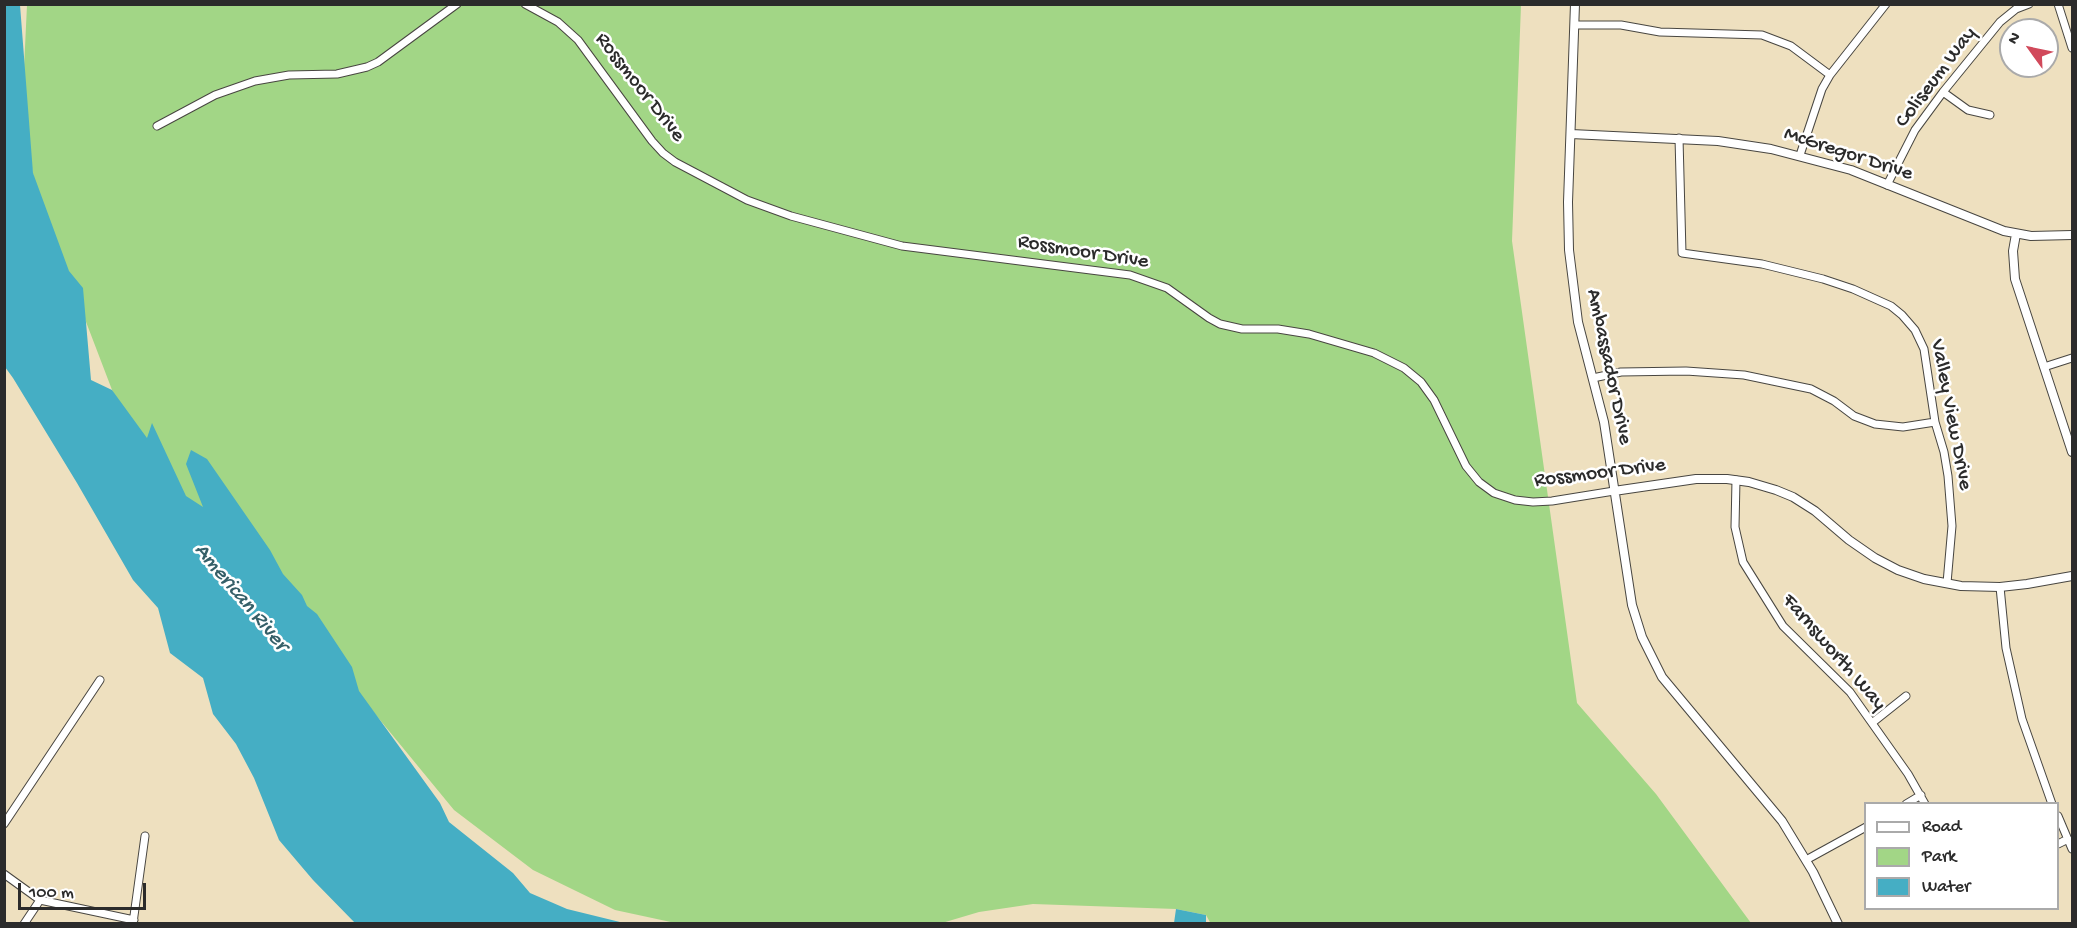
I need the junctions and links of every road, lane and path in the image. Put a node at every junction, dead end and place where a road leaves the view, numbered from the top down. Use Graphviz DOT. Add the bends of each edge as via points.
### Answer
graph roads {
  1 [pos="457,4"];
  2 [pos="525,4"];
  3 [pos="1575,4"];
  4 [pos="1886,4"];
  5 [pos="2029,4"];
  6 [pos="2058,4"];
  7 [pos="1575,25"];
  8 [pos="2073,48"];
  9 [pos="1830,75"];
  10 [pos="1943,92"];
  11 [pos="1990,115"];
  12 [pos="157,126"];
  13 [pos="1570,134"];
  14 [pos="1680,138"];
  15 [pos="1800,155"];
  16 [pos="1887,185"];
  17 [pos="2016,234"];
  18 [pos="2073,236"];
  19 [pos="2073,358"];
  20 [pos="2044,367"];
  21 [pos="1593,378"];
  22 [pos="1935,422"];
  23 [pos="2073,452"];
  24 [pos="1736,480"];
  25 [pos="1614,491"];
  26 [pos="2073,576"];
  27 [pos="1947,583"];
  28 [pos="2000,587"];
  29 [pos="100,680"];
  30 [pos="1906,696"];
  31 [pos="1872,723"];
  32 [pos="1921,795"];
  33 [pos="1909,802"];
  34 [pos="1924,802"];
  35 [pos="2051,802"];
  36 [pos="2059,818"];
  37 [pos="4,824"];
  38 [pos="1864,828"];
  39 [pos="145,836"];
  40 [pos="2068,839"];
  41 [pos="2059,844"];
  42 [pos="2073,849"];
  43 [pos="1806,860"];
  44 [pos="4,874"];
  45 [pos="40,900"];
  46 [pos="134,922"];
  47 [pos="24,924"];
  48 [pos="1838,924"];
  1 -- 12 [label="street" via="367,67 337,74 289,75 255,81 215,95"];
  2 -- 25 [label="street, Rossmoor Drive" via="558,22 578,40 663,153 747,200 902,246 1130,275 1167,288 1209,318 1229,327 1278,328 1374,353 1421,382 1466,466 1486,488 1515,500 1533,502"];
  3 -- 7 [label="street, Ambassador Drive"];
  4 -- 9 [label="street"];
  5 -- 10 [label="street, Coliseum Way" via="2000,22"];
  6 -- 8 [label="street"];
  7 -- 9 [label="street" via="1762,34 1791,46"];
  7 -- 13 [label="street, Ambassador Drive"];
  9 -- 15 [label="street" via="1816,102"];
  10 -- 11 [label="street" via="1968,110"];
  10 -- 16 [label="street, Coliseum Way" via="1916,130"];
  13 -- 14 [label="street, McGregor Drive"];
  13 -- 21 [label="street, Ambassador Drive" via="1569,250 1578,322"];
  14 -- 15 [label="street, McGregor Drive"];
  14 -- 22 [label="street, Valley View Drive" via="1682,253 1792,271 1891,306 1911,324 1922,342"];
  15 -- 16 [label="street, McGregor Drive"];
  16 -- 17 [label="street, McGregor Drive"];
  17 -- 18 [label="street, McGregor Drive"];
  17 -- 20 [label="street" via="2015,279"];
  19 -- 20 [label="street"];
  20 -- 23 [label="street"];
  21 -- 22 [label="street" via="1620,372 1744,375 1811,389 1854,416 1875,424 1903,427"];
  21 -- 25 [label="street, Ambassador Drive"];
  22 -- 27 [label="street, Valley View Drive" via="1951,500"];
  24 -- 25 [label="street, Rossmoor Drive" via="1696,479"];
  24 -- 27 [label="street, Rossmoor Drive" via="1793,497 1875,558 1910,574"];
  24 -- 31 [label="street, Farnsworth Way" via="1735,527 1743,562 1784,626 1850,692"];
  25 -- 43 [label="street, Ambassador Drive" via="1632,605 1649,654 1674,693 1776,814"];
  26 -- 28 [label="street, Rossmoor Drive"];
  27 -- 28 [label="street, Rossmoor Drive"];
  28 -- 35 [label="street" via="2006,648 2022,719"];
  29 -- 37 [label="street"];
  30 -- 31 [label="street"];
  31 -- 32 [label="street, Farnsworth Way"];
  32 -- 33 [label="street"];
  32 -- 34 [label="street, Farnsworth Way"];
  36 -- 40 [label="street"];
  38 -- 43 [label="street"];
  39 -- 46 [label="street"];
  40 -- 41 [label="street"];
  40 -- 42 [label="street"];
  43 -- 48 [label="street, Ambassador Drive"];
  44 -- 45 [label="street"];
  45 -- 46 [label="street"];
  45 -- 47 [label="street"];
}
